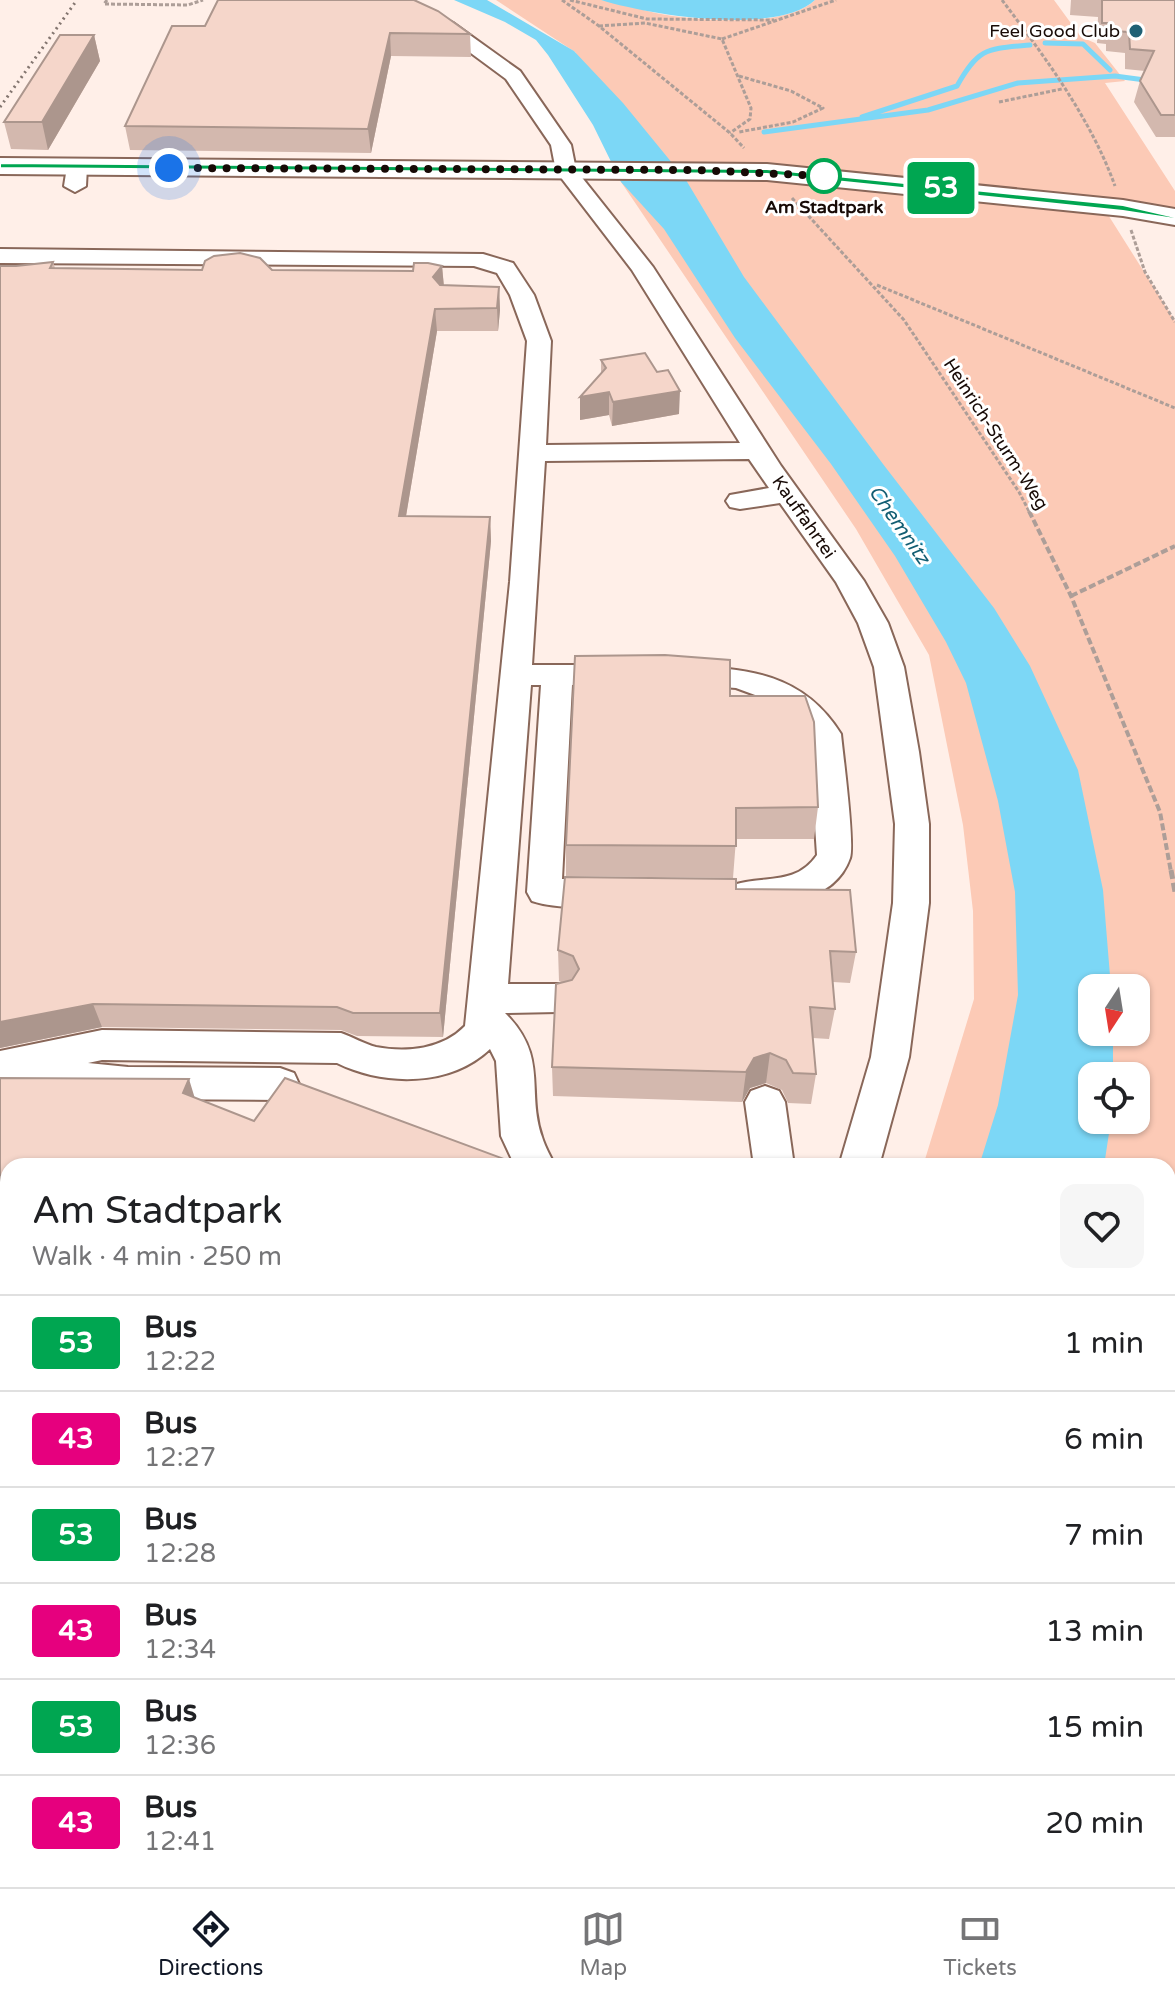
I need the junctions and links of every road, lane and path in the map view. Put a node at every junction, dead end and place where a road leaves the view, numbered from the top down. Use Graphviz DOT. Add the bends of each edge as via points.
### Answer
graph roads {
  1 [pos="107,0"];
  2 [pos="203,0"];
  3 [pos="387,0"];
  4 [pos="562,0"];
  5 [pos="570,0"];
  6 [pos="836,0"];
  7 [pos="1002,0"];
  8 [pos="647,19"];
  9 [pos="774,20"];
  10 [pos="645,23"];
  11 [pos="599,26"];
  12 [pos="722,39"];
  13 [pos="739,76"];
  14 [pos="1062,89"];
  15 [pos="999,102"];
  16 [pos="730,134"];
  17 [pos="739,143"];
  18 [pos="0,166"];
  19 [pos="566,171"];
  20 [pos="767,172"];
  21 [pos="1123,208"];
  22 [pos="1175,217"];
  23 [pos="0,256"];
  24 [pos="873,283"];
  25 [pos="1175,322"];
  26 [pos="1175,408"];
  27 [pos="742,424"];
  28 [pos="533,445"];
  29 [pos="759,451"];
  30 [pos="786,494"];
  31 [pos="740,501"];
  32 [pos="1175,546"];
  33 [pos="1071,596"];
  34 [pos="516,675"];
  35 [pos="557,675"];
  36 [pos="507,782"];
  37 [pos="551,782"];
  38 [pos="1175,892"];
  39 [pos="635,893"];
  40 [pos="711,893"];
  41 [pos="558,998"];
  42 [pos="487,1008"];
  43 [pos="0,1068"];
  44 [pos="280,1084"];
  45 [pos="765,1102"];
  46 [pos="531,1158"];
  47 [pos="773,1158"];
  48 [pos="861,1158"];
  1 -- 2 [label="path" via="104,4 188,5"];
  3 -- 19 [label="street, Kauffahrtei" via="447,27 513,75 561,145"];
  4 -- 11 [label="path"];
  5 -- 8 [label="path"];
  6 -- 9 [label="path"];
  7 -- 14 [label="path"];
  8 -- 9 [label="path"];
  8 -- 10 [label="path"];
  9 -- 12 [label="path"];
  10 -- 11 [label="path"];
  10 -- 12 [label="path"];
  11 -- 16 [label="path"];
  12 -- 13 [label="path"];
  13 -- 16 [label="path" via="750,99 750,119"];
  13 -- 16 [label="path" via="791,91 823,108 793,122"];
  14 -- 15 [label="path"];
  14 -- 21 [label="path" via="1105,158"];
  16 -- 17 [label="path"];
  18 -- 19 [label="main road" via="76,177"];
  19 -- 20 [label="main road"];
  19 -- 27 [label="street, Kauffahrtei" via="642,267"];
  20 -- 21 [label="main road"];
  20 -- 24 [label="path, Heinrich-Sturm-Weg"];
  21 -- 22 [label="main road"];
  21 -- 25 [label="path" via="1145,272"];
  23 -- 28 [label="street" via="475,259 505,268 510,300 539,341"];
  24 -- 26 [label="path"];
  24 -- 33 [label="path, Heinrich-Sturm-Weg" via="904,320 1019,492"];
  27 -- 28 [label="street" via="685,435"];
  27 -- 29 [label="street, Kauffahrtei"];
  28 -- 29 [label="street"];
  28 -- 34 [label="street"];
  29 -- 30 [label="street, Kauffahrtei"];
  30 -- 31 [label="street"];
  30 -- 48 [label="street, Kauffahrtei" via="850,581 873,623 889,667 912,824 911,903 890,1057"];
  32 -- 33 [label="path"];
  33 -- 38 [label="path, Heinrich-Sturm-Weg" via="1160,812"];
  34 -- 35 [label="street"];
  34 -- 36 [label="street"];
  35 -- 37 [label="street"];
  35 -- 40 [label="street" via="740,678 806,709 825,734 834,856 821,876 771,894"];
  36 -- 37 [label="street"];
  36 -- 42 [label="street"];
  37 -- 39 [label="street" via="544,892"];
  41 -- 42 [label="street"];
  42 -- 43 [label="street" via="478,1038 456,1055 414,1062 373,1062 341,1048 102,1045"];
  42 -- 46 [label="street" via="515,1061 521,1136"];
  43 -- 44 [label="street" via="128,1083"];
  45 -- 47 [label="street"];
}
